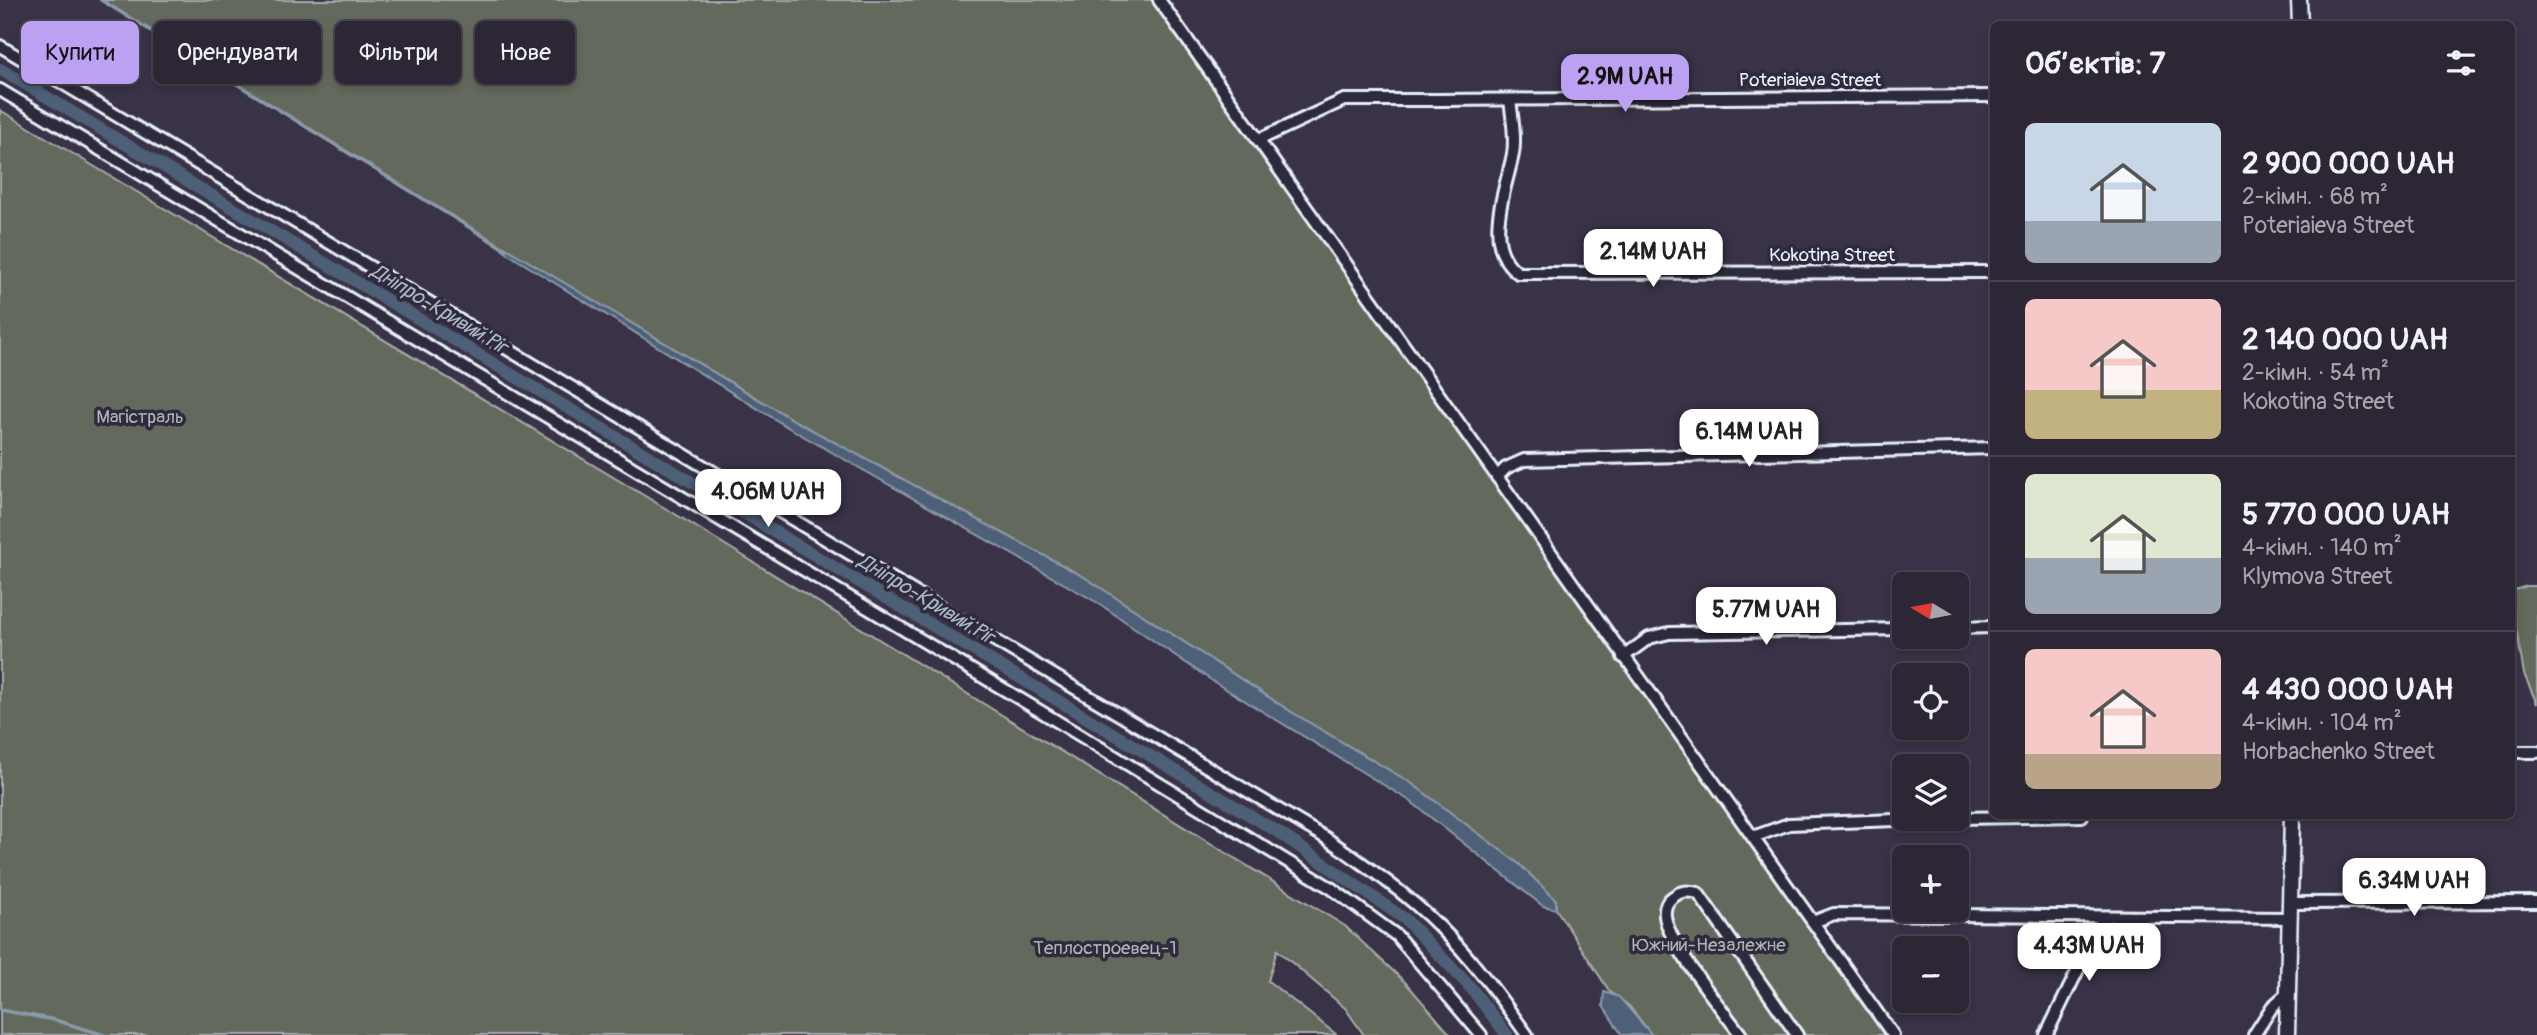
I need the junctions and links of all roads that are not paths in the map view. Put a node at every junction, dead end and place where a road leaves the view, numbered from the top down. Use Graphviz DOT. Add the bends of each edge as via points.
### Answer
graph roads {
  1 [pos="1159,0"];
  2 [pos="2299,0"];
  3 [pos="2300,21"];
  4 [pos="0,46"];
  5 [pos="0,90"];
  6 [pos="1990,96"];
  7 [pos="1510,100"];
  8 [pos="1258,140"];
  9 [pos="1990,272"];
  10 [pos="1990,448"];
  11 [pos="1497,477"];
  12 [pos="1990,627"];
  13 [pos="1969,628"];
  14 [pos="1892,629"];
  15 [pos="1623,657"];
  16 [pos="2515,752"];
  17 [pos="2537,752"];
  18 [pos="1990,817"];
  19 [pos="1969,818"];
  20 [pos="2292,819"];
  21 [pos="1892,820"];
  22 [pos="1754,837"];
  23 [pos="2291,902"];
  24 [pos="2537,902"];
  25 [pos="2104,917"];
  26 [pos="2291,918"];
  27 [pos="1813,922"];
  28 [pos="2289,992"];
  29 [pos="1481,1035"];
  30 [pos="1527,1035"];
  31 [pos="1741,1035"];
  32 [pos="1797,1035"];
  33 [pos="1893,1035"];
  34 [pos="2046,1035"];
  35 [pos="2254,1035"];
  36 [pos="2287,1035"];
  1 -- 8 [label="street"];
  2 -- 3 [label="street"];
  4 -- 30 [label="street" via="1325,838 1379,875 1439,926 1485,975"];
  5 -- 29 [label="street" via="1331,888 1397,936"];
  6 -- 7 [label="street, Poteriaieva Street"];
  7 -- 8 [label="street, Poteriaieva Street" via="1344,100"];
  7 -- 9 [label="street, Kokotina Street" via="1513,152 1498,227 1503,255 1518,273"];
  8 -- 11 [label="street"];
  10 -- 11 [label="street" via="1524,460"];
  11 -- 15 [label="street"];
  12 -- 13 [label="street"];
  14 -- 15 [label="street" via="1669,633 1649,638"];
  15 -- 22 [label="street"];
  16 -- 17 [label="street"];
  18 -- 19 [label="street"];
  20 -- 23 [label="street"];
  21 -- 22 [label="street" via="1789,824"];
  22 -- 27 [label="street"];
  23 -- 24 [label="street"];
  23 -- 26 [label="street"];
  25 -- 26 [label="street"];
  25 -- 27 [label="street" via="1834,914"];
  25 -- 34 [label="street"];
  26 -- 28 [label="street"];
  27 -- 33 [label="street"];
  28 -- 35 [label="street" via="2272,1007"];
  28 -- 36 [label="street"];
  31 -- 32 [label="street" via="1673,938 1665,906 1679,893 1698,893"];
}
